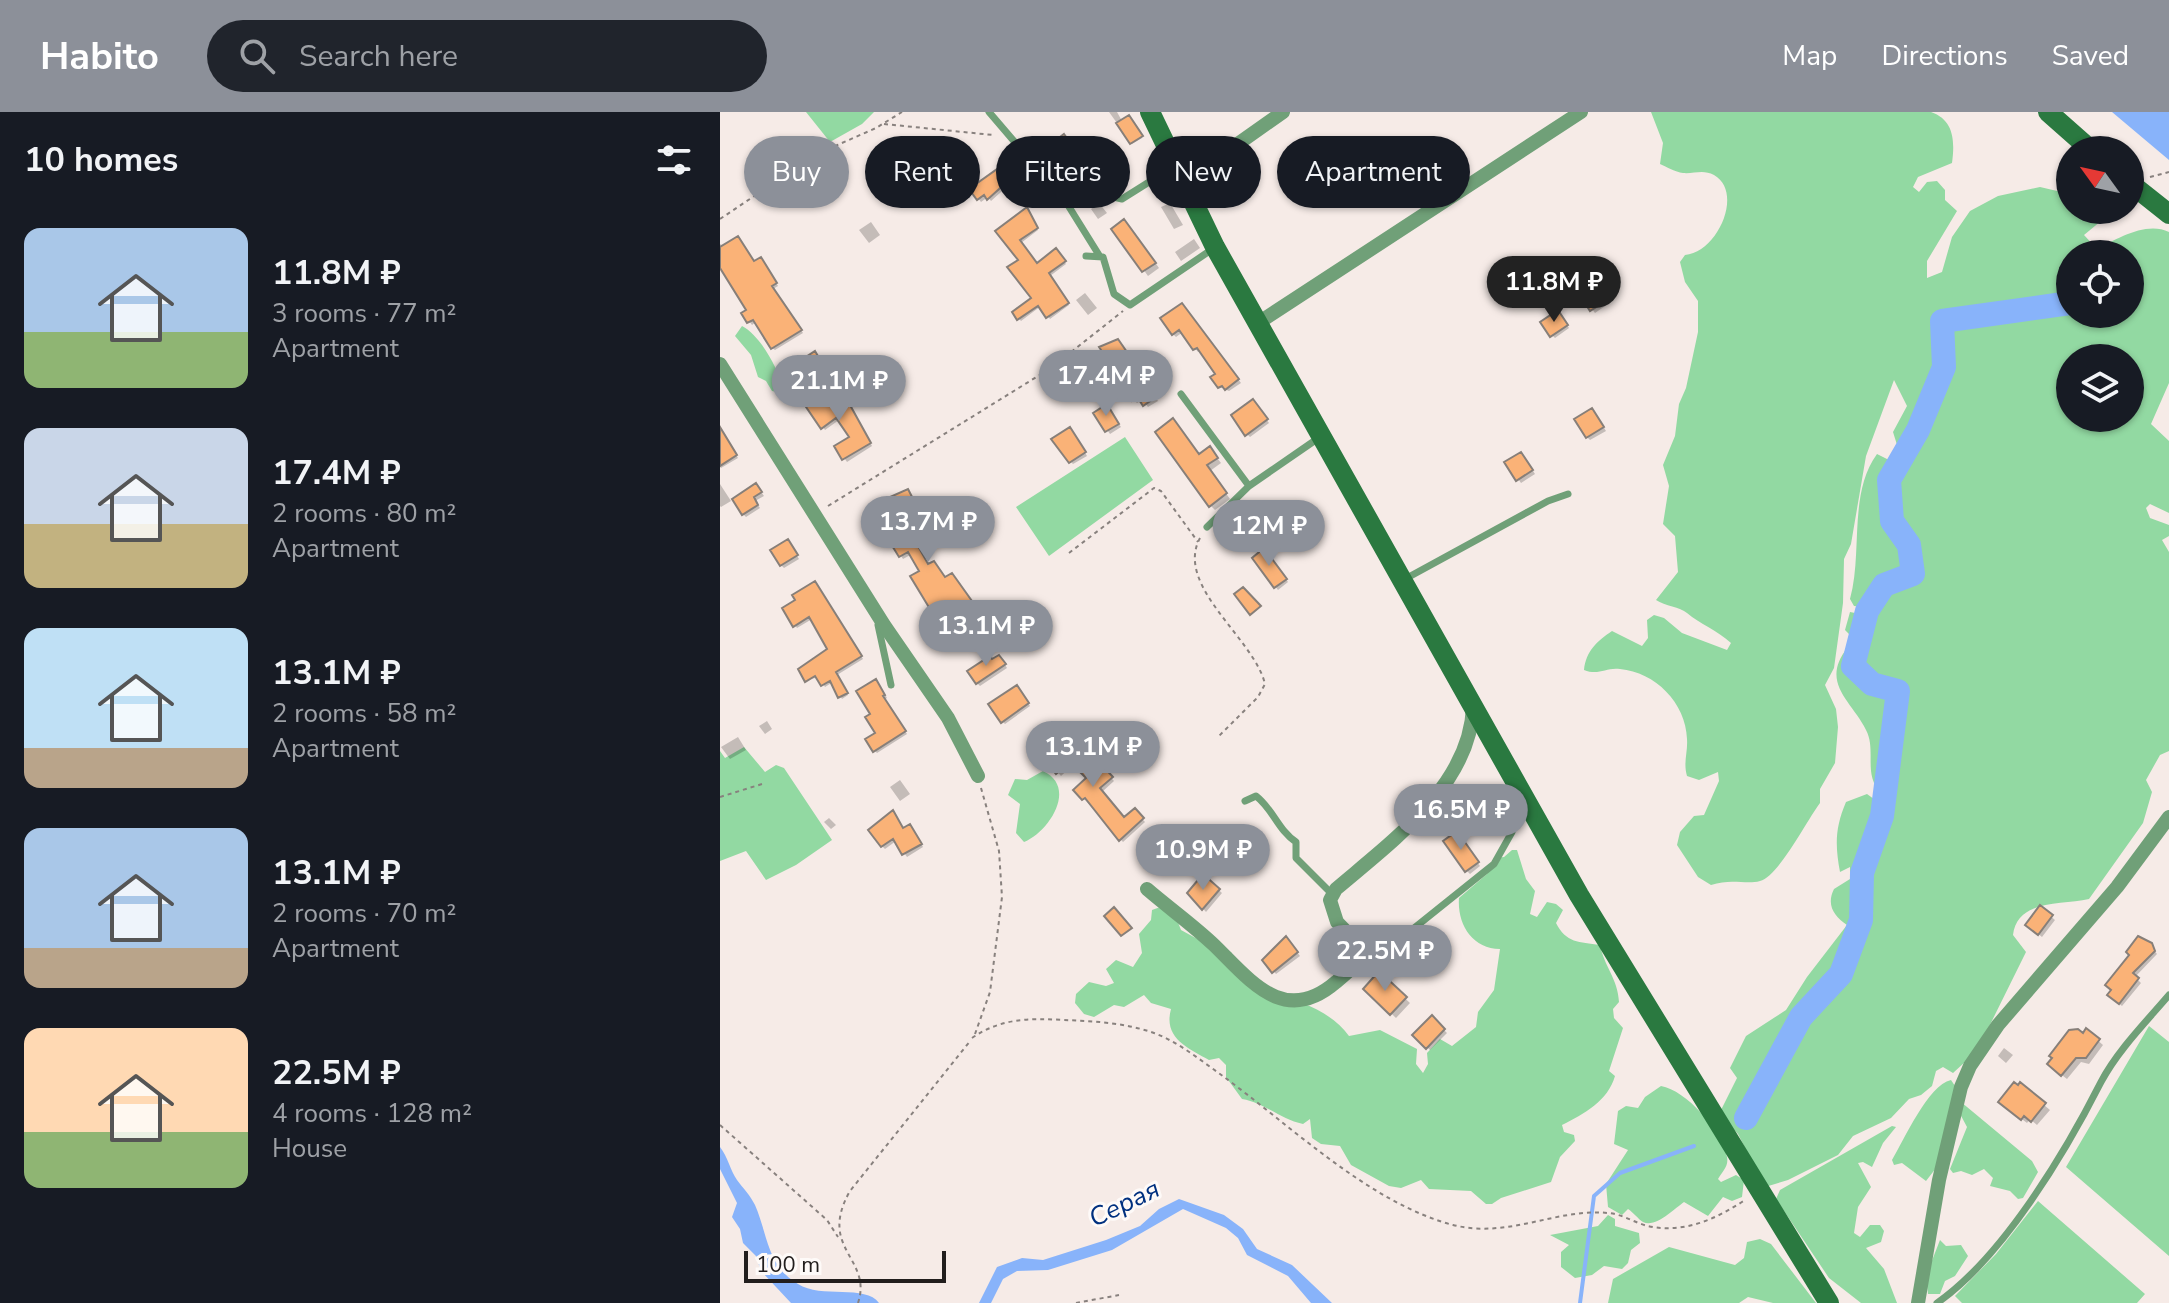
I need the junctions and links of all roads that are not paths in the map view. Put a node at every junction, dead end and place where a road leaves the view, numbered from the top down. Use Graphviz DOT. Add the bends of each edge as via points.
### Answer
graph roads {
  1 [pos="989,112"];
  2 [pos="1150,112"];
  3 [pos="1283,112"];
  4 [pos="1581,112"];
  5 [pos="2048,112"];
  6 [pos="1162,136"];
  7 [pos="1243,136"];
  8 [pos="2075,136"];
  9 [pos="2144,194"];
  10 [pos="1196,208"];
  11 [pos="2169,214"];
  12 [pos="1215,247"];
  13 [pos="1099,255"];
  14 [pos="1086,256"];
  15 [pos="1258,323"];
  16 [pos="720,364"];
  17 [pos="1181,394"];
  18 [pos="1321,436"];
  19 [pos="1249,486"];
  20 [pos="1568,494"];
  21 [pos="1207,527"];
  22 [pos="1403,580"];
  23 [pos="875,611"];
  24 [pos="891,685"];
  25 [pos="1473,703"];
  26 [pos="978,776"];
  27 [pos="1521,792"];
  28 [pos="1245,801"];
  29 [pos="2169,817"];
  30 [pos="1147,889"];
  31 [pos="1333,895"];
  32 [pos="1383,953"];
  33 [pos="2169,995"];
  34 [pos="1829,1303"];
  35 [pos="1918,1303"];
  36 [pos="1937,1303"];
  1 -- 13 [label="lane" via="1066,202"];
  2 -- 6 [label="street"];
  3 -- 7 [label="street"];
  4 -- 15 [label="street"];
  5 -- 8 [label="street"];
  9 -- 11 [label="street"];
  10 -- 12 [label="street"];
  12 -- 13 [label="lane" via="1130,305 1114,294"];
  12 -- 15 [label="street"];
  13 -- 14 [label="lane"];
  15 -- 18 [label="street"];
  16 -- 23 [label="street"];
  17 -- 19 [label="lane"];
  18 -- 19 [label="lane"];
  18 -- 22 [label="street"];
  19 -- 21 [label="lane"];
  20 -- 22 [label="lane"];
  22 -- 25 [label="street"];
  23 -- 24 [label="lane"];
  23 -- 26 [label="street" via="948,718"];
  25 -- 27 [label="street"];
  25 -- 31 [label="street" via="1467,748 1453,773"];
  27 -- 32 [label="lane" via="1512,832 1494,864"];
  27 -- 34 [label="street"];
  28 -- 31 [label="lane" via="1256,796 1263,801 1283,834 1296,842 1296,858"];
  29 -- 35 [label="street" via="1970,1066 1939,1180"];
  30 -- 31 [label="street" via="1213,944 1245,979 1283,999 1303,1000 1327,990 1362,954 1331,911"];
  33 -- 36 [label="lane" via="2101,1081 2092,1106 2042,1186 1994,1246"];
}
